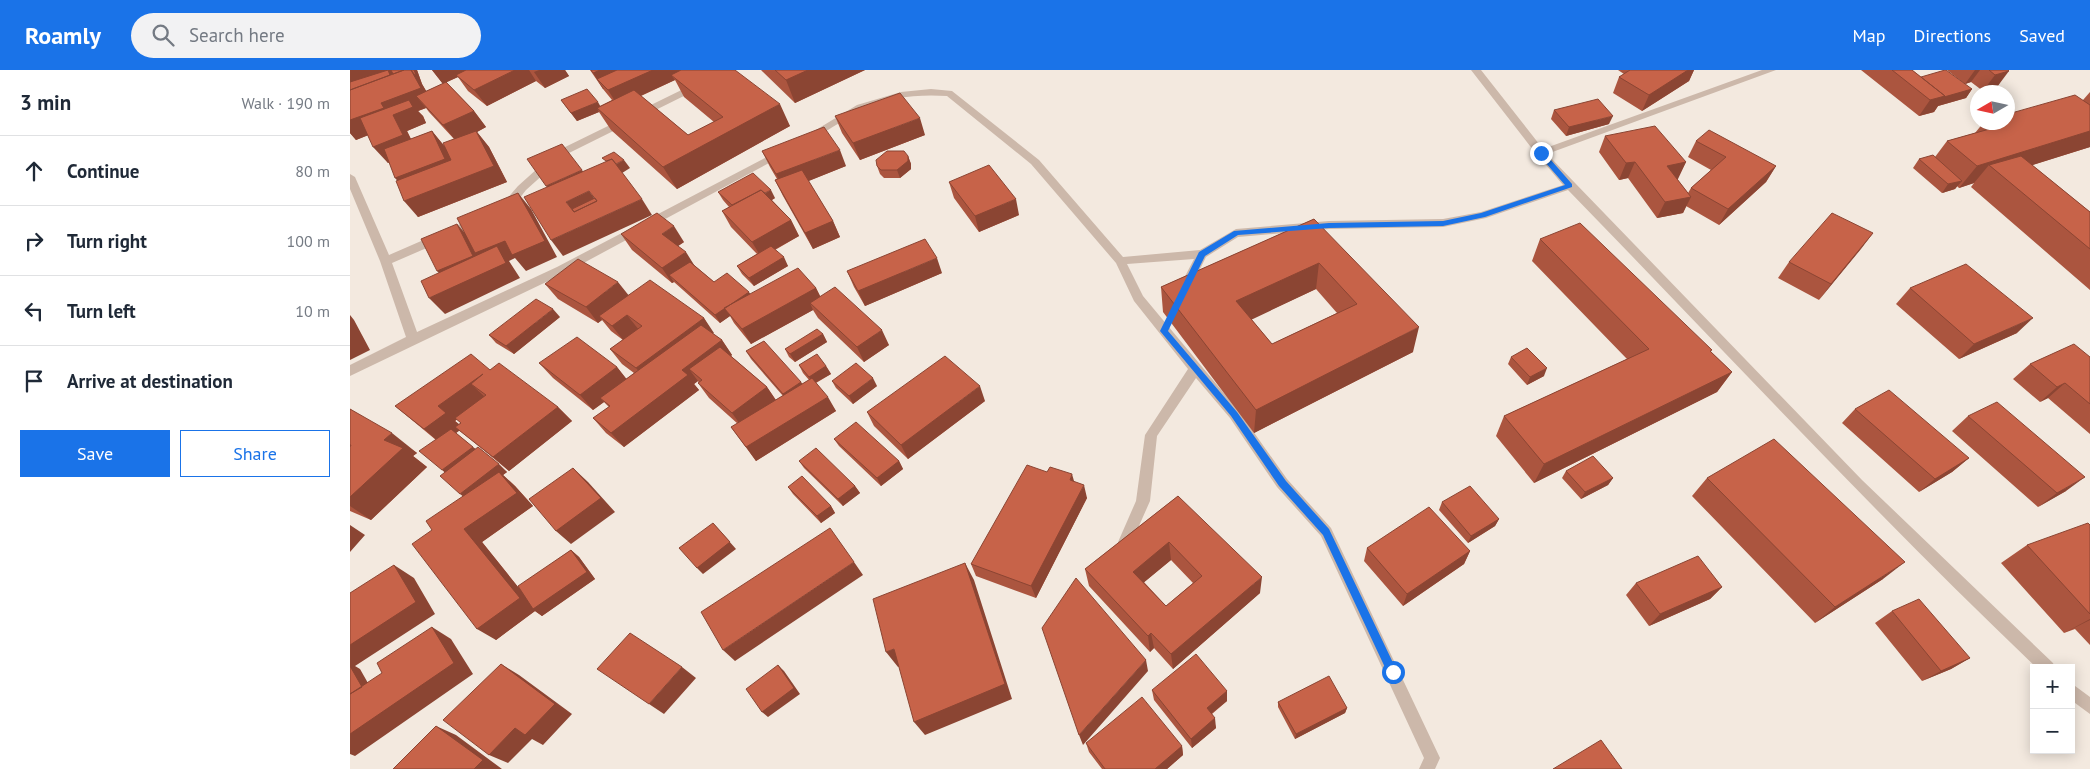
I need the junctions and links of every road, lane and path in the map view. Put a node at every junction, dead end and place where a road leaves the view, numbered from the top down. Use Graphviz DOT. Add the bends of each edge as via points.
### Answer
graph roads {
  1 [pos="721,70"];
  2 [pos="1476,70"];
  3 [pos="1771,70"];
  4 [pos="805,139"];
  5 [pos="787,148"];
  6 [pos="1541,153"];
  7 [pos="350,177"];
  8 [pos="1570,186"];
  9 [pos="502,211"];
  10 [pos="484,218"];
  11 [pos="1202,254"];
  12 [pos="386,260"];
  13 [pos="1120,261"];
  14 [pos="1181,297"];
  15 [pos="413,339"];
  16 [pos="1195,370"];
  17 [pos="350,371"];
  18 [pos="1118,558"];
  19 [pos="2044,664"];
  20 [pos="2075,694"];
  21 [pos="2090,707"];
  22 [pos="1428,769"];
  1 -- 9 [label="street" via="710,80 562,153 522,188"];
  2 -- 6 [label="street"];
  3 -- 6 [label="street"];
  4 -- 13 [label="street" via="860,107 901,96 931,92 949,94 1035,162"];
  5 -- 15 [label="street" via="561,270"];
  6 -- 8 [label="street"];
  7 -- 12 [label="street"];
  8 -- 11 [label="street" via="1482,215 1443,223 1329,225 1236,233"];
  8 -- 19 [label="street" via="1832,458 1979,605"];
  10 -- 12 [label="street"];
  11 -- 13 [label="street"];
  11 -- 14 [label="street"];
  12 -- 15 [label="street"];
  13 -- 16 [label="street" via="1138,298 1166,327"];
  15 -- 17 [label="street"];
  16 -- 18 [label="street" via="1152,434 1143,501"];
  16 -- 22 [label="street" via="1234,414 1282,483 1326,532 1426,744 1432,758"];
  20 -- 21 [label="street"];
}
